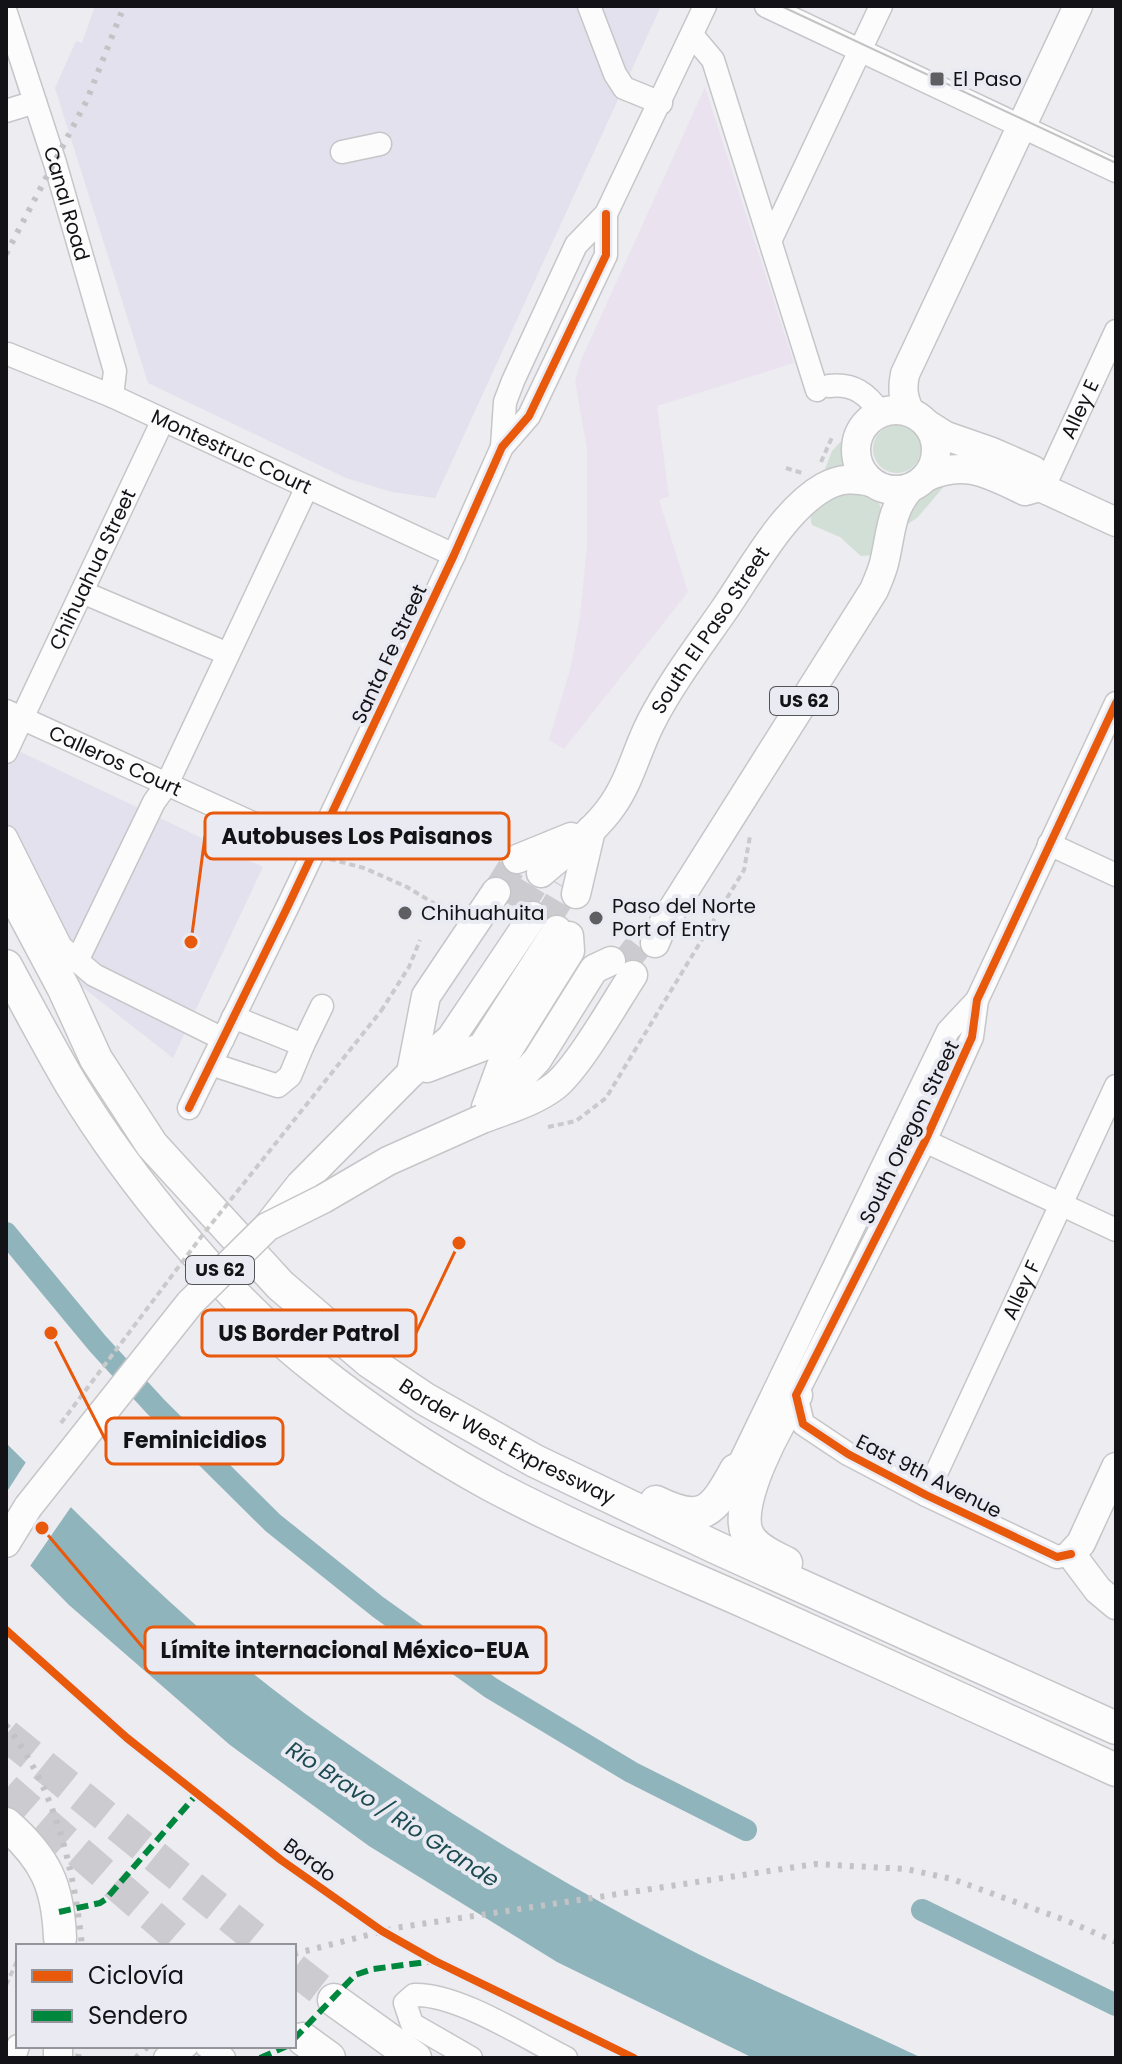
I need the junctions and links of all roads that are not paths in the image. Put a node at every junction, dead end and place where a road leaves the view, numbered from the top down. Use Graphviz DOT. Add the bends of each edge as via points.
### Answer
graph roads {
  1 [pos="589,6"];
  2 [pos="705,6"];
  3 [pos="766,6"];
  4 [pos="881,6"];
  5 [pos="1078,6"];
  6 [pos="6,13"];
  7 [pos="692,35"];
  8 [pos="861,50"];
  9 [pos="35,102"];
  10 [pos="661,103"];
  11 [pos="6,111"];
  12 [pos="1024,127"];
  13 [pos="380,144"];
  14 [pos="342,152"];
  15 [pos="1116,171"];
  16 [pos="606,214"];
  17 [pos="771,239"];
  18 [pos="1116,331"];
  19 [pos="8,354"];
  20 [pos="112,396"];
  21 [pos="881,413"];
  22 [pos="919,418"];
  23 [pos="163,420"];
  24 [pos="502,447"];
  25 [pos="871,482"];
  26 [pos="918,483"];
  27 [pos="307,487"];
  28 [pos="1042,488"];
  29 [pos="1116,522"];
  30 [pos="454,555"];
  31 [pos="82,592"];
  32 [pos="228,654"];
  33 [pos="1116,703"];
  34 [pos="14,714"];
  35 [pos="6,752"];
  36 [pos="167,784"];
  37 [pos="591,830"];
  38 [pos="6,837"];
  39 [pos="1049,844"];
  40 [pos="314,851"];
  41 [pos="1116,875"];
  42 [pos="6,880"];
  43 [pos="532,916"];
  44 [pos="654,935"];
  45 [pos="77,961"];
  46 [pos="6,966"];
  47 [pos="622,968"];
  48 [pos="977,1000"];
  49 [pos="322,1006"];
  50 [pos="233,1017"];
  51 [pos="223,1039"];
  52 [pos="303,1045"];
  53 [pos="211,1064"];
  54 [pos="411,1073"];
  55 [pos="1116,1086"];
  56 [pos="189,1108"];
  57 [pos="482,1119"];
  58 [pos="900,1129"];
  59 [pos="925,1141"];
  60 [pos="1060,1204"];
  61 [pos="267,1227"];
  62 [pos="1116,1230"];
  63 [pos="370,1362"];
  64 [pos="796,1395"];
  65 [pos="1116,1467"];
  66 [pos="736,1470"];
  67 [pos="926,1495"];
  68 [pos="6,1543"];
  69 [pos="1071,1554"];
  70 [pos="1116,1605"];
  71 [pos="1116,1713"];
  72 [pos="1116,1728"];
  73 [pos="1116,1770"];
  74 [pos="6,1824"];
  75 [pos="56,1943"];
  76 [pos="334,2000"];
  77 [pos="183,2048"];
  78 [pos="165,2058"];
  79 [pos="415,2058"];
  80 [pos="471,2058"];
  81 [pos="566,2058"];
  1 -- 10 [label="street" via="624,88"];
  2 -- 7 [label="street, Santa Fe Street"];
  3 -- 8 [label="street"];
  4 -- 8 [label="street"];
  5 -- 12 [label="main road, US 62"];
  6 -- 9 [label="street, Canal Road"];
  7 -- 10 [label="street, Santa Fe Street"];
  7 -- 17 [label="street" via="713,60"];
  8 -- 12 [label="street"];
  8 -- 17 [label="street"];
  9 -- 11 [label="street"];
  9 -- 20 [label="street, Canal Road" via="115,371"];
  10 -- 16 [label="street, Santa Fe Street"];
  12 -- 15 [label="street"];
  12 -- 22 [label="main road, US 62" via="905,374 904,400"];
  13 -- 14 [label="street"];
  16 -- 24 [label="street, Santa Fe Street" via="606,255 529,416"];
  16 -- 24 [label="street, Santa Fe Street" via="576,245 513,381 505,402"];
  17 -- 21 [label="street" via="823,388 851,386"];
  18 -- 28 [label="street, Alley E"];
  19 -- 20 [label="street, Montestruc Court"];
  20 -- 23 [label="street, Montestruc Court"];
  21 -- 22 [label="main road" via="900,410"];
  21 -- 25 [label="main road" via="862,429 857,441 858,463"];
  22 -- 26 [label="main road, US 62" via="937,448 933,468"];
  22 -- 28 [label="main road" via="946,436 1033,470"];
  23 -- 27 [label="street, Montestruc Court"];
  23 -- 31 [label="street, Chihuahua Street"];
  24 -- 30 [label="street, Santa Fe Street"];
  25 -- 26 [label="main road" via="888,490"];
  25 -- 37 [label="main road, South El Paso Street" via="852,478 823,488 777,533 684,668 652,720 617,798"];
  26 -- 28 [label="main road" via="948,469 967,469 1025,491"];
  26 -- 44 [label="main road, US 62" via="893,513 874,590"];
  27 -- 30 [label="street, Montestruc Court"];
  27 -- 32 [label="street"];
  28 -- 29 [label="main road"];
  30 -- 40 [label="street, Santa Fe Street"];
  31 -- 32 [label="street"];
  31 -- 34 [label="street, Chihuahua Street"];
  32 -- 36 [label="street"];
  33 -- 39 [label="street, South Oregon Street"];
  34 -- 35 [label="street, Chihuahua Street"];
  34 -- 36 [label="street, Calleros Court"];
  36 -- 40 [label="street, Calleros Court"];
  36 -- 45 [label="street"];
  37 -- 37 [label="main road, South El Paso Street" via="548,877"];
  38 -- 45 [label="street" via="61,947"];
  39 -- 41 [label="street"];
  39 -- 48 [label="street, South Oregon Street"];
  40 -- 50 [label="street, Santa Fe Street"];
  42 -- 63 [label="highway, Border West Expressway" via="96,1059 152,1145 280,1285"];
  43 -- 54 [label="main road, US 62" via="451,1038"];
  43 -- 54 [label="main road" via="426,996"];
  43 -- 57 [label="main road" via="570,951 505,1055"];
  45 -- 51 [label="street" via="94,975"];
  46 -- 73 [label="highway, Border West Expressway" via="71,1084 113,1147 200,1255 312,1366 425,1446 491,1485"];
  47 -- 57 [label="main road, US 62" via="576,1061 557,1085"];
  48 -- 58 [label="street, South Oregon Street" via="948,1031"];
  48 -- 59 [label="street, South Oregon Street" via="972,1037"];
  49 -- 52 [label="street"];
  50 -- 51 [label="street, Santa Fe Street"];
  50 -- 52 [label="street"];
  51 -- 53 [label="street, Santa Fe Street"];
  52 -- 53 [label="street" via="290,1076 278,1086"];
  53 -- 56 [label="street, Santa Fe Street"];
  54 -- 61 [label="main road, US 62" via="300,1185"];
  55 -- 60 [label="street, Alley F"];
  57 -- 61 [label="main road, US 62, bridge" via="388,1161"];
  58 -- 59 [label="street"];
  58 -- 66 [label="street, South Oregon Street"];
  59 -- 60 [label="street"];
  59 -- 64 [label="street, South Oregon Street"];
  60 -- 62 [label="street"];
  60 -- 67 [label="street, Alley F"];
  61 -- 68 [label="main road, US 62, bridge" via="190,1303 28,1507"];
  63 -- 66 [label="highway" via="407,1375 673,1510 694,1515 710,1509"];
  63 -- 72 [label="highway, Border West Expressway" via="535,1461"];
  64 -- 67 [label="street, East 9th Avenue" via="803,1424"];
  64 -- 71 [label="highway" via="746,1499 744,1519 751,1540 769,1555"];
  65 -- 69 [label="main road"];
  67 -- 69 [label="street, East 9th Avenue" via="1057,1557"];
  69 -- 70 [label="main road"];
  74 -- 75 [label="highway" via="34,1853 52,1883 59,1912"];
  76 -- 79 [label="highway"];
  77 -- 78 [label="street"];
  80 -- 81 [label="street" via="412,2024 405,2003 414,1995 429,1994 462,2005"];
}
